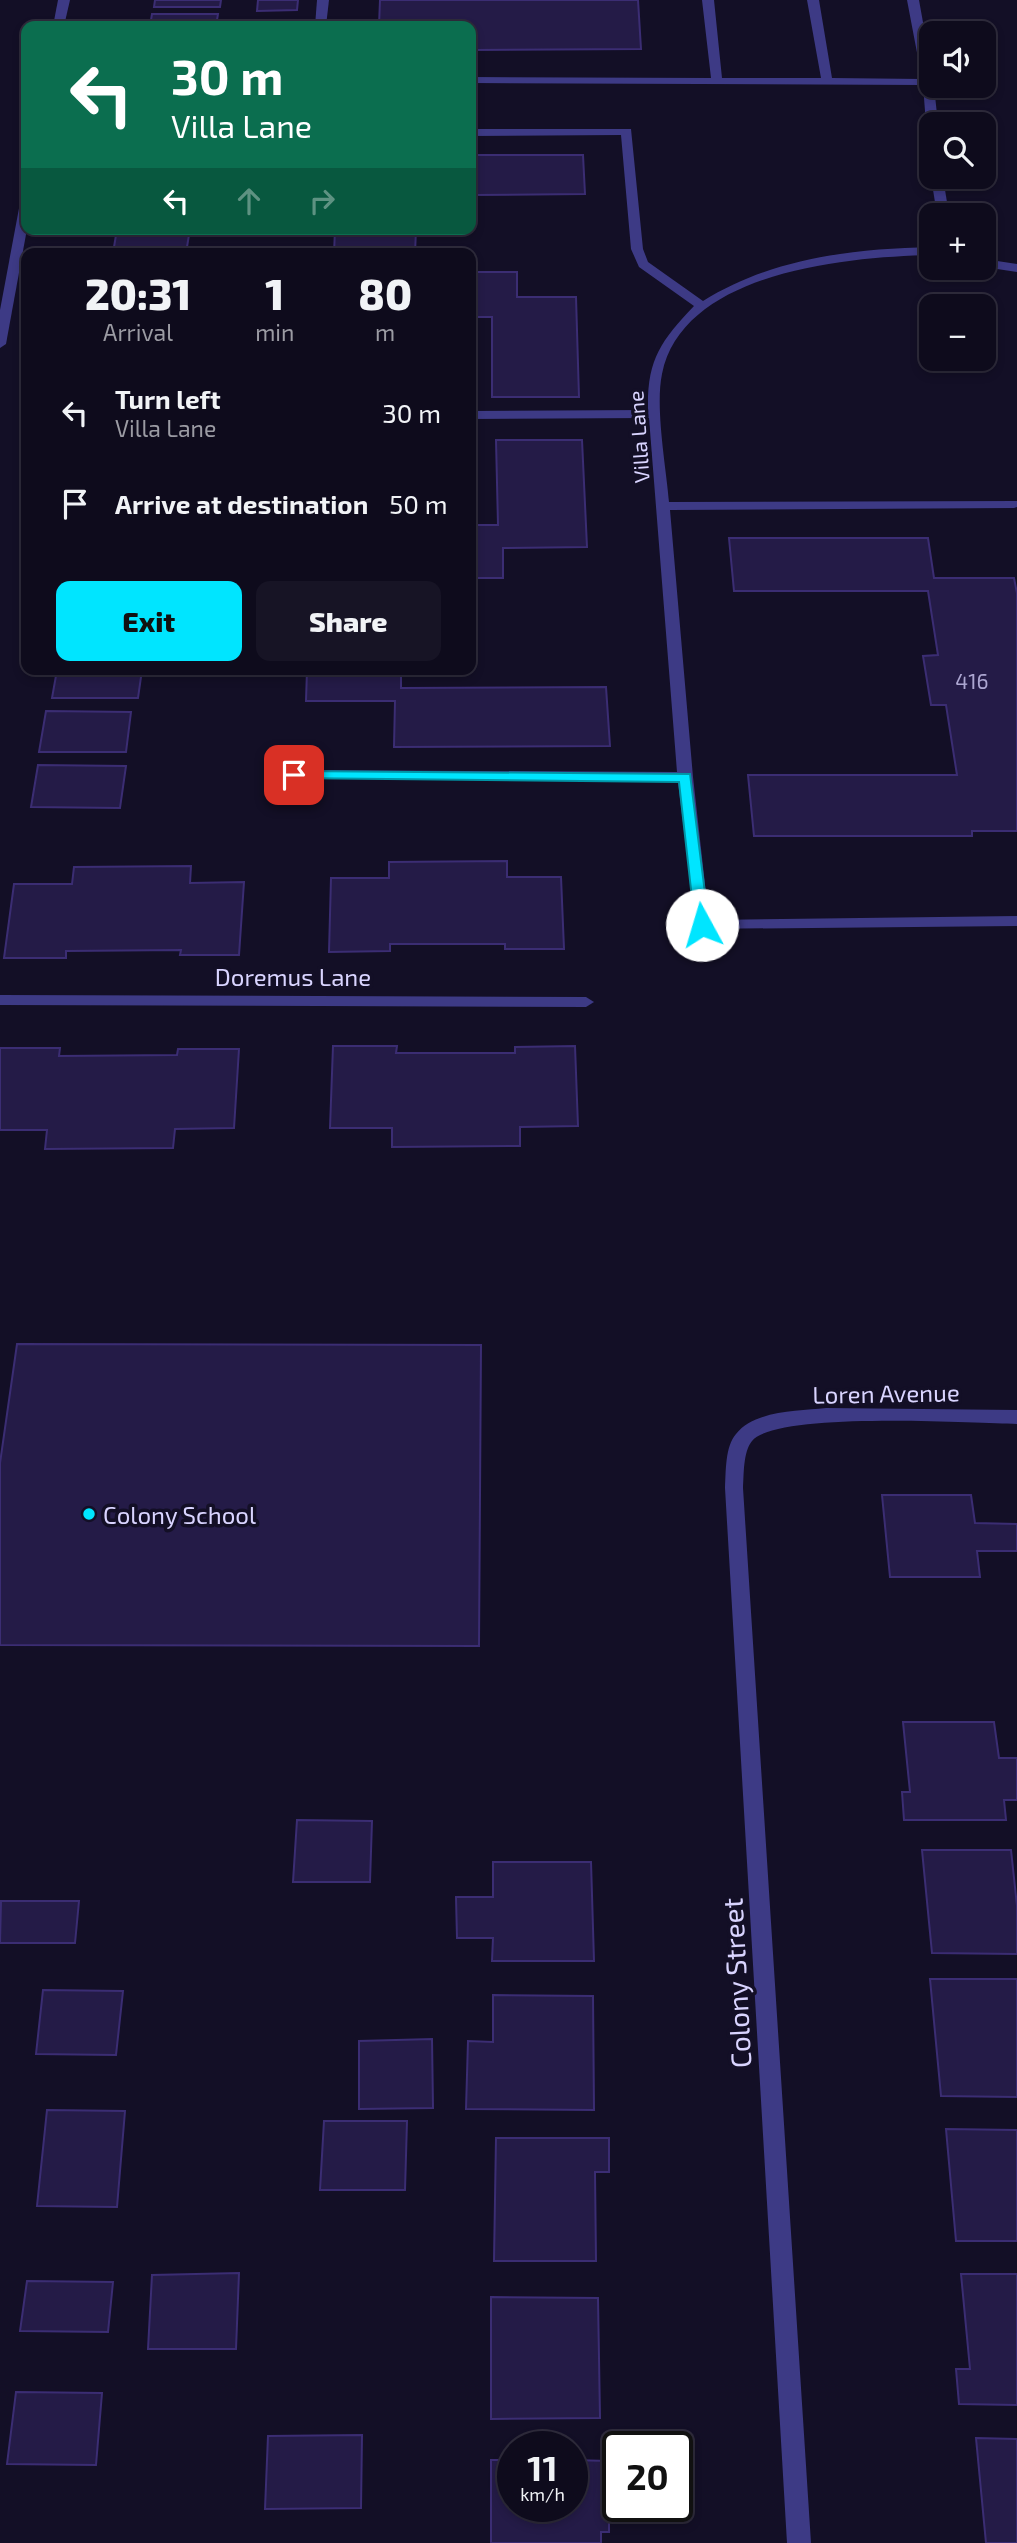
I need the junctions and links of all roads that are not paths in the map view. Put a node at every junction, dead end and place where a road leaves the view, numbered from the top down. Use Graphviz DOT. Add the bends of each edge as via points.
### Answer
graph roads {
  1 [pos="64,0"];
  2 [pos="323,0"];
  3 [pos="708,0"];
  4 [pos="813,0"];
  5 [pos="912,0"];
  6 [pos="60,21"];
  7 [pos="321,21"];
  8 [pos="919,36"];
  9 [pos="476,80"];
  10 [pos="717,80"];
  11 [pos="827,81"];
  12 [pos="919,82"];
  13 [pos="476,132"];
  14 [pos="21,230"];
  15 [pos="919,251"];
  16 [pos="996,265"];
  17 [pos="1017,268"];
  18 [pos="702,306"];
  19 [pos="0,344"];
  20 [pos="655,414"];
  21 [pos="476,415"];
  22 [pos="1014,504"];
  23 [pos="665,506"];
  24 [pos="294,775"];
  25 [pos="685,777"];
  26 [pos="1017,921"];
  27 [pos="0,1000"];
  28 [pos="586,1002"];
  29 [pos="1017,1417"];
  30 [pos="757,1427"];
  31 [pos="799,2543"];
  1 -- 6 [label="street"];
  2 -- 7 [label="street"];
  3 -- 10 [label="street"];
  4 -- 11 [label="street"];
  5 -- 8 [label="street"];
  9 -- 10 [label="street"];
  10 -- 11 [label="street"];
  11 -- 12 [label="street"];
  13 -- 18 [label="street" via="627,131 637,249 643,264"];
  14 -- 19 [label="street"];
  15 -- 18 [label="street, Villa Lane" via="803,262 749,281"];
  16 -- 17 [label="street"];
  18 -- 20 [label="street, Villa Lane" via="673,334 655,373"];
  20 -- 21 [label="street"];
  20 -- 23 [label="street, Villa Lane"];
  22 -- 23 [label="street"];
  23 -- 25 [label="street, Villa Lane"];
  24 -- 25 [label="street"];
  25 -- 26 [label="street, Villa Lane" via="702,925"];
  27 -- 28 [label="street, Doremus Lane"];
  29 -- 30 [label="street, Loren Avenue" via="826,1415"];
  30 -- 31 [label="street, Colony Street" via="743,1438 734,1488"];
}
